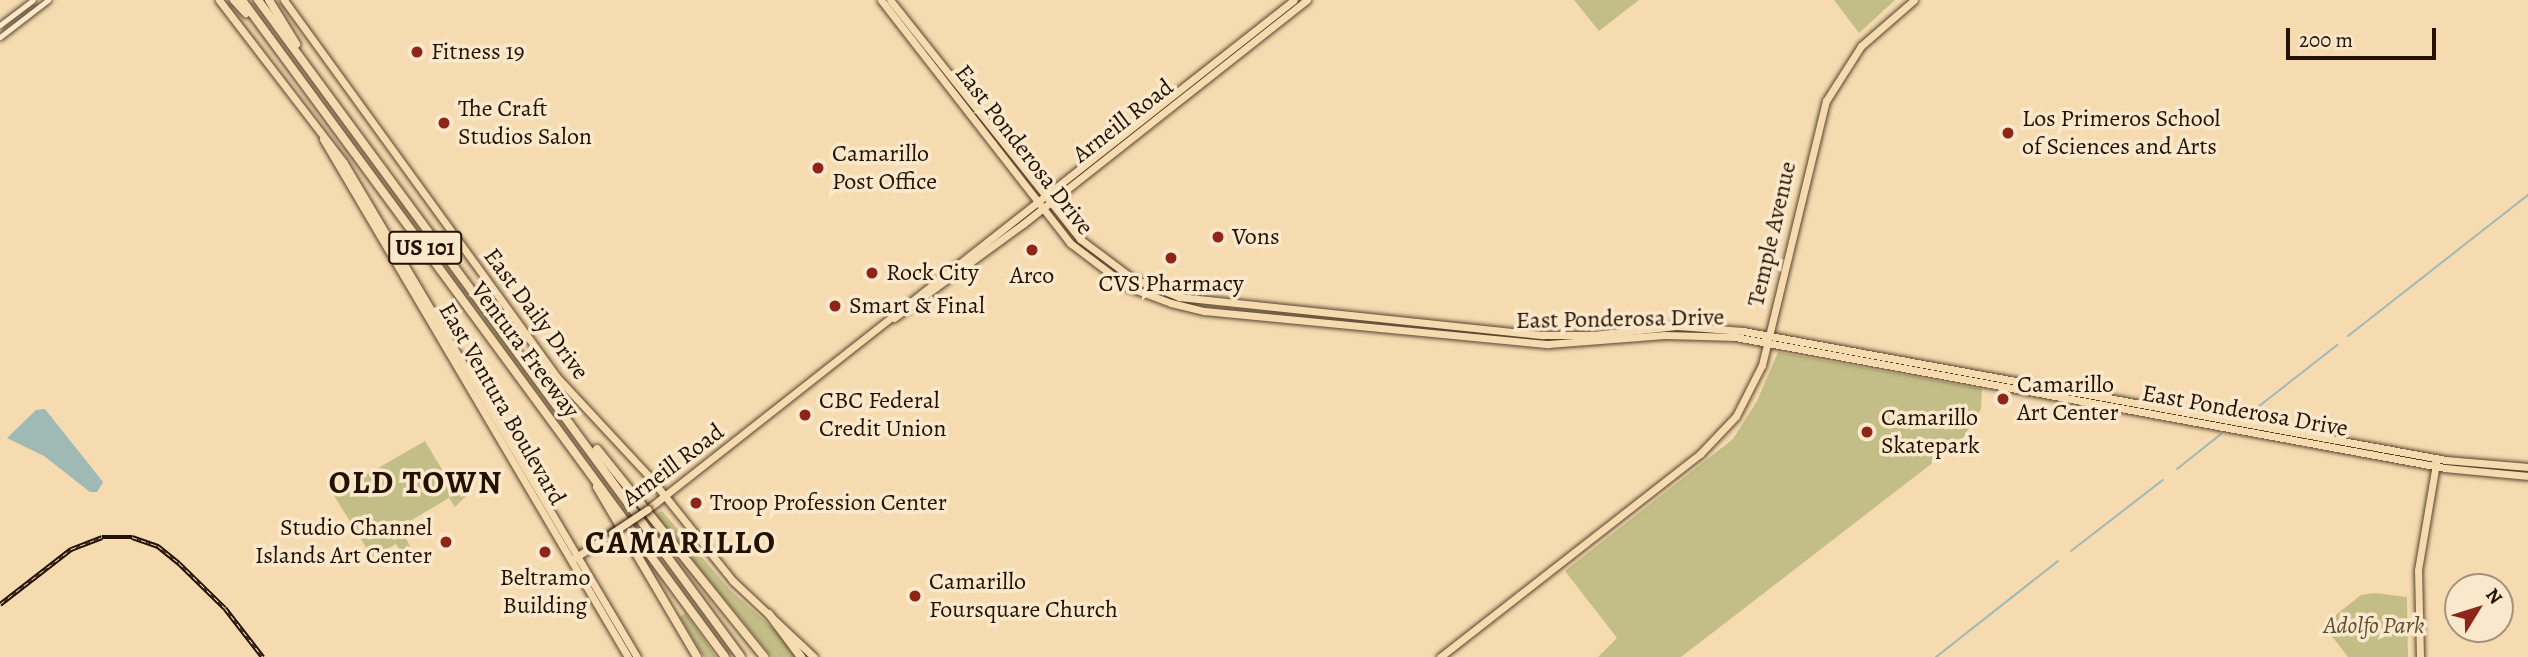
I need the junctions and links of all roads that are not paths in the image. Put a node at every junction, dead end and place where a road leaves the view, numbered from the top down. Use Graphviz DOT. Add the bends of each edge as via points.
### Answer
graph roads {
  1 [pos="33,0"];
  2 [pos="48,0"];
  3 [pos="219,0"];
  4 [pos="234,0"];
  5 [pos="242,0"];
  6 [pos="258,0"];
  7 [pos="270,0"];
  8 [pos="284,0"];
  9 [pos="881,0"];
  10 [pos="890,0"];
  11 [pos="1294,0"];
  12 [pos="1307,0"];
  13 [pos="1913,0"];
  14 [pos="0,25"];
  15 [pos="0,37"];
  16 [pos="271,39"];
  17 [pos="309,68"];
  18 [pos="1048,200"];
  19 [pos="1040,205"];
  20 [pos="1113,276"];
  21 [pos="1132,278"];
  22 [pos="1768,339"];
  23 [pos="578,430"];
  24 [pos="580,456"];
  25 [pos="2437,462"];
  26 [pos="2528,467"];
  27 [pos="2528,476"];
  28 [pos="666,496"];
  29 [pos="574,558"];
  30 [pos="769,614"];
  31 [pos="628,657"];
  32 [pos="637,657"];
  33 [pos="697,657"];
  34 [pos="725,657"];
  35 [pos="741,657"];
  36 [pos="764,657"];
  37 [pos="801,657"];
  38 [pos="814,657"];
  39 [pos="1440,657"];
  40 [pos="2420,657"];
  1 -- 14 [label="street"];
  2 -- 15 [label="street"];
  3 -- 29 [label="main road, East Ventura Boulevard" via="344,163"];
  4 -- 16 [label="highway"];
  5 -- 16 [label="highway, Ventura Freeway / US 101"];
  6 -- 17 [label="highway, Ventura Freeway / US 101"];
  7 -- 17 [label="highway"];
  8 -- 28 [label="main road, East Daily Drive" via="545,363"];
  9 -- 19 [label="main road, East Ponderosa Drive"];
  10 -- 18 [label="main road, East Ponderosa Drive"];
  11 -- 18 [label="main road, Arneill Road"];
  12 -- 18 [label="main road, Arneill Road"];
  13 -- 22 [label="main road, Temple Avenue" via="1861,46 1826,101"];
  16 -- 24 [label="highway, Ventura Freeway / US 101"];
  17 -- 23 [label="highway, Ventura Freeway / US 101"];
  18 -- 19 [label="main road, Arneill Road"];
  18 -- 21 [label="main road, East Ponderosa Drive" via="1086,245"];
  19 -- 20 [label="main road, East Ponderosa Drive" via="1079,252"];
  19 -- 28 [label="main road, Arneill Road"];
  20 -- 21 [label="main road"];
  20 -- 22 [label="main road, East Ponderosa Drive" via="1171,303 1254,316 1548,344 1702,334"];
  21 -- 22 [label="main road, East Ponderosa Drive" via="1205,302 1543,335 1677,326"];
  22 -- 25 [label="main road, East Ponderosa Drive"];
  22 -- 39 [label="main road, Temple Avenue" via="1749,396 1714,442"];
  23 -- 35 [label="highway, Ventura Freeway / US 101"];
  23 -- 36 [label="highway" via="606,458"];
  24 -- 33 [label="highway"];
  24 -- 34 [label="highway, Ventura Freeway / US 101"];
  25 -- 26 [label="main road, East Ponderosa Drive"];
  25 -- 27 [label="main road, East Ponderosa Drive"];
  25 -- 40 [label="main road" via="2418,570"];
  28 -- 29 [label="main road, Arneill Road, bridge"];
  28 -- 30 [label="main road, East Daily Drive" via="733,581"];
  29 -- 31 [label="main road, East Ventura Boulevard"];
  29 -- 32 [label="main road, East Ventura Boulevard" via="593,581"];
  30 -- 37 [label="highway"];
  30 -- 38 [label="main road, East Daily Drive"];
}
